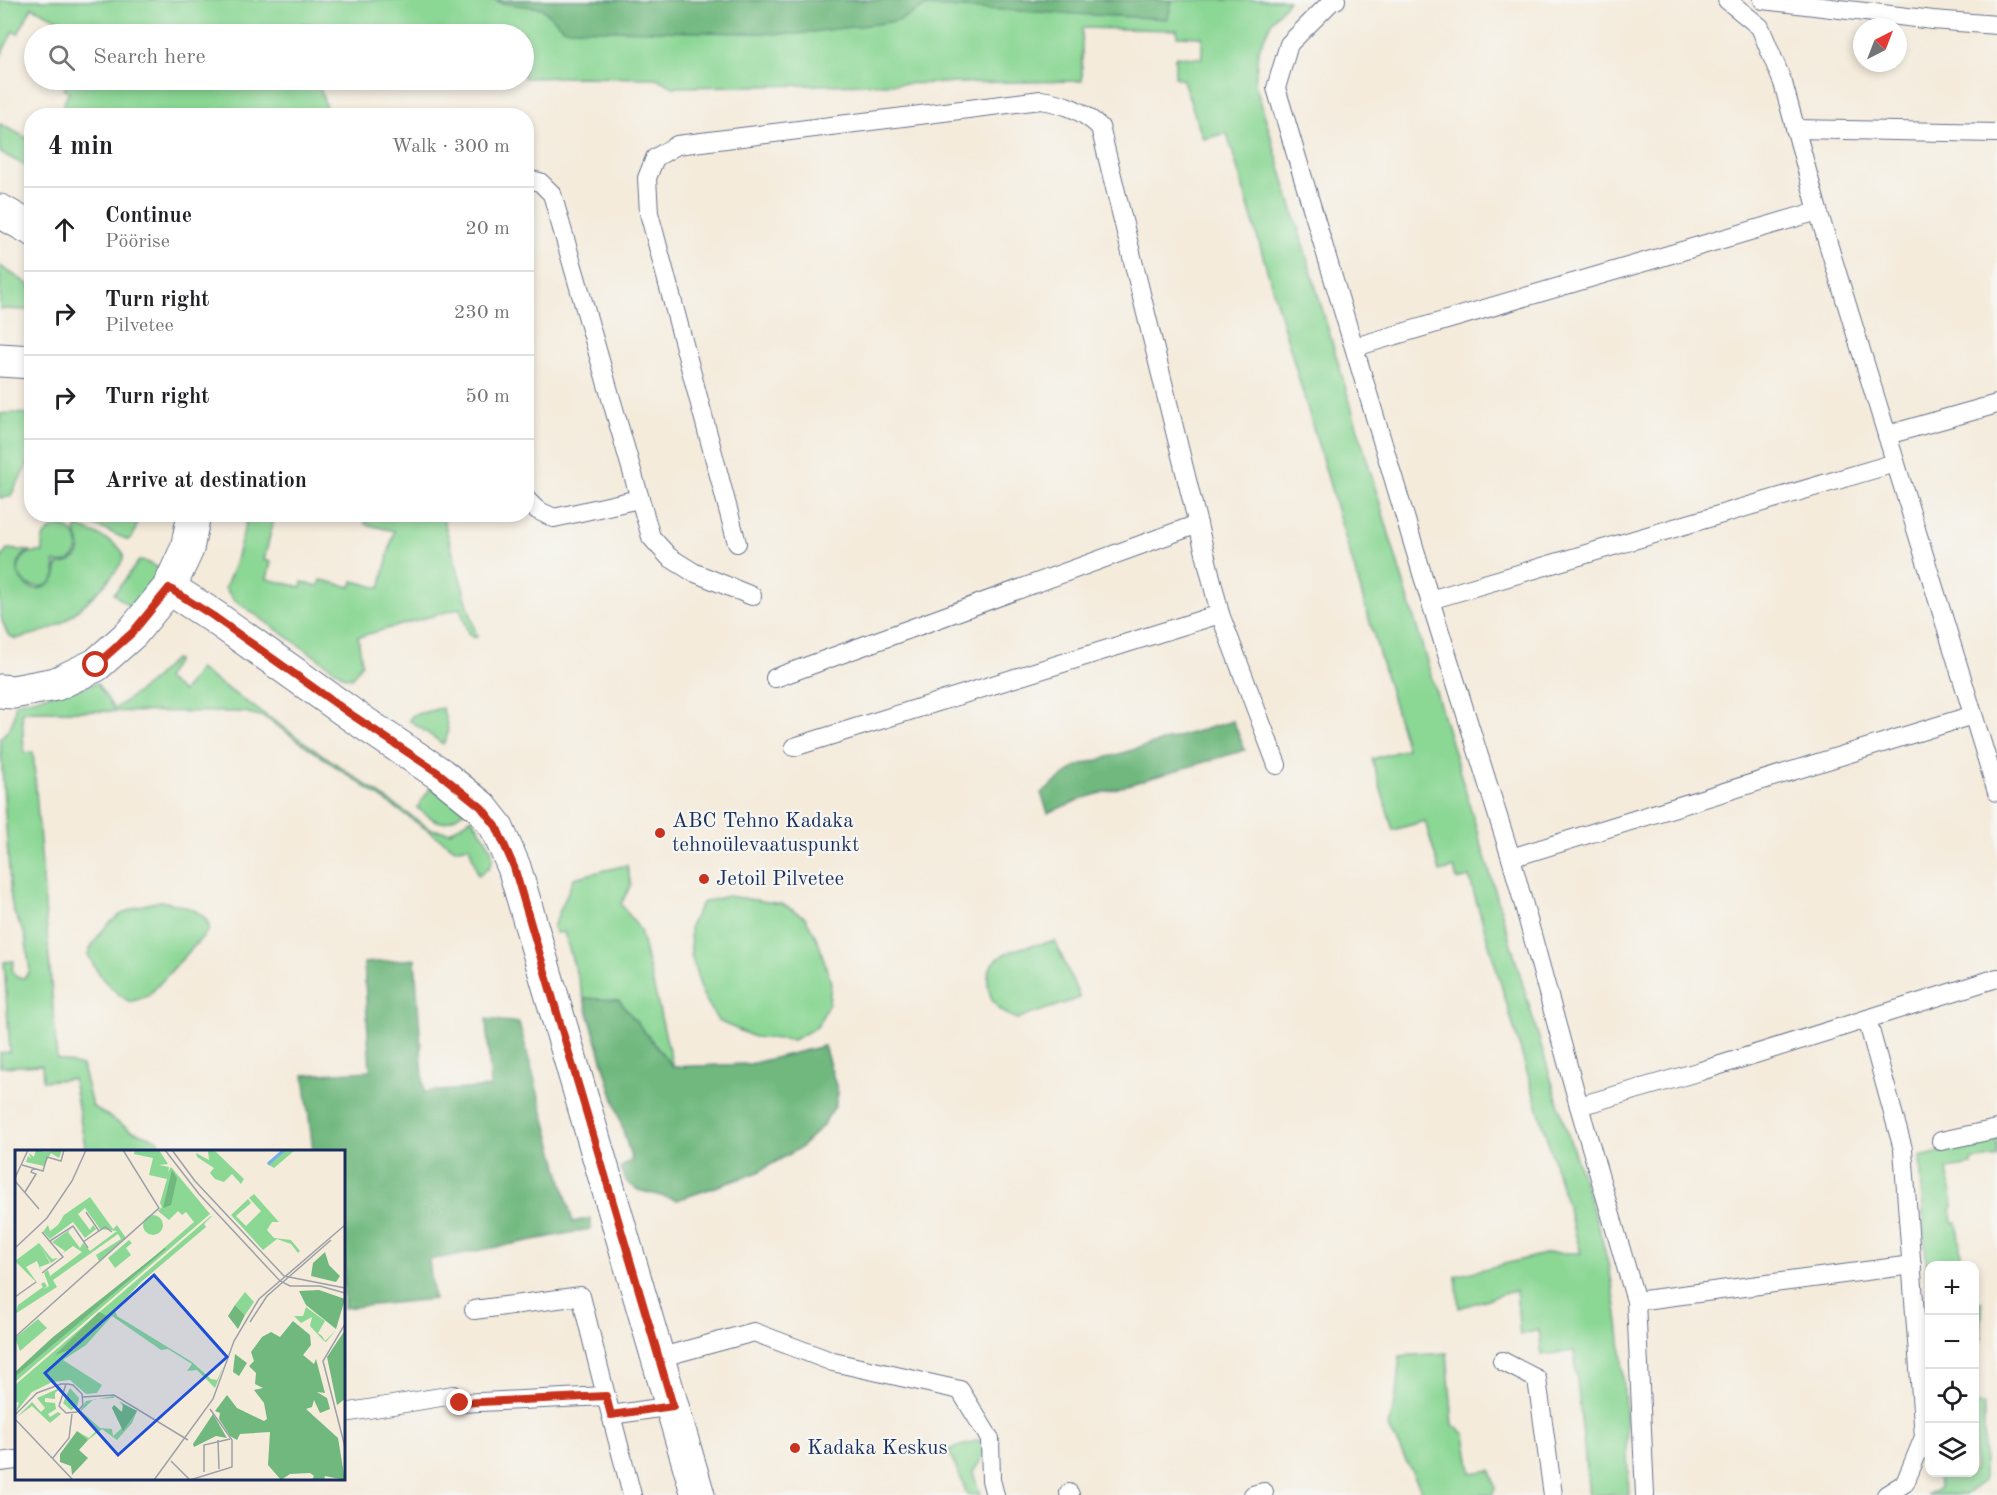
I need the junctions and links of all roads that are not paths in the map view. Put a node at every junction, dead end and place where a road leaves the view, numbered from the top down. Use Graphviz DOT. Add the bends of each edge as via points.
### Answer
graph roads {
  1 [pos="1336,0"];
  2 [pos="1727,0"];
  3 [pos="1763,0"];
  4 [pos="1997,25"];
  5 [pos="1796,129"];
  6 [pos="1997,133"];
  7 [pos="534,181"];
  8 [pos="0,211"];
  9 [pos="1818,211"];
  10 [pos="24,224"];
  11 [pos="1355,347"];
  12 [pos="0,360"];
  13 [pos="24,362"];
  14 [pos="1997,404"];
  15 [pos="1887,435"];
  16 [pos="1895,463"];
  17 [pos="639,499"];
  18 [pos="534,507"];
  19 [pos="192,522"];
  20 [pos="1198,524"];
  21 [pos="737,543"];
  22 [pos="169,588"];
  23 [pos="752,596"];
  24 [pos="1430,600"];
  25 [pos="1220,614"];
  26 [pos="775,678"];
  27 [pos="0,691"];
  28 [pos="1973,715"];
  29 [pos="794,747"];
  30 [pos="1277,765"];
  31 [pos="1997,792"];
  32 [pos="1511,858"];
  33 [pos="1997,978"];
  34 [pos="1867,1019"];
  35 [pos="1579,1106"];
  36 [pos="1997,1129"];
  37 [pos="1941,1141"];
  38 [pos="1912,1265"];
  39 [pos="1636,1300"];
  40 [pos="474,1310"];
  41 [pos="658,1358"];
  42 [pos="1502,1361"];
  43 [pos="606,1396"];
  44 [pos="673,1406"];
  45 [pos="345,1413"];
  46 [pos="611,1415"];
  47 [pos="15,1460"];
  48 [pos="0,1462"];
  49 [pos="632,1495"];
  50 [pos="698,1495"];
  51 [pos="995,1495"];
  52 [pos="1554,1495"];
  53 [pos="1645,1495"];
  54 [pos="1886,1495"];
  1 -- 11 [label="lane" via="1289,44 1276,88"];
  2 -- 5 [label="lane" via="1761,27"];
  3 -- 4 [label="lane"];
  5 -- 6 [label="lane"];
  5 -- 9 [label="lane"];
  7 -- 17 [label="lane" via="552,194"];
  8 -- 10 [label="street"];
  9 -- 11 [label="lane"];
  9 -- 15 [label="lane"];
  11 -- 24 [label="lane"];
  12 -- 13 [label="street"];
  14 -- 15 [label="lane"];
  15 -- 16 [label="lane"];
  16 -- 24 [label="lane"];
  16 -- 28 [label="lane"];
  17 -- 18 [label="lane" via="554,518"];
  17 -- 23 [label="lane" via="651,537 669,557 693,572"];
  19 -- 22 [label="street" via="187,549"];
  20 -- 21 [label="lane" via="1100,127 1064,103 1041,100 677,145 655,158 647,178 649,213"];
  20 -- 25 [label="lane"];
  20 -- 26 [label="lane"];
  22 -- 27 [label="street" via="132,633 96,665 56,684"];
  22 -- 41 [label="street" via="440,774 481,807 496,826 514,867"];
  24 -- 32 [label="lane"];
  25 -- 29 [label="lane"];
  25 -- 30 [label="lane"];
  28 -- 31 [label="lane"];
  28 -- 32 [label="lane"];
  32 -- 35 [label="lane"];
  33 -- 34 [label="lane"];
  34 -- 35 [label="lane"];
  34 -- 38 [label="lane" via="1903,1149"];
  35 -- 39 [label="lane"];
  36 -- 37 [label="lane"];
  38 -- 39 [label="lane"];
  38 -- 54 [label="lane" via="1924,1437 1905,1483"];
  39 -- 53 [label="lane"];
  40 -- 43 [label="lane" via="581,1296"];
  41 -- 44 [label="street"];
  41 -- 51 [label="lane" via="754,1332 833,1362 960,1390 990,1439"];
  42 -- 52 [label="lane" via="1537,1379"];
  43 -- 45 [label="lane" via="460,1403 453,1395"];
  43 -- 46 [label="lane"];
  44 -- 46 [label="lane"];
  44 -- 50 [label="street"];
  46 -- 49 [label="lane"];
  47 -- 48 [label="lane"];
}
